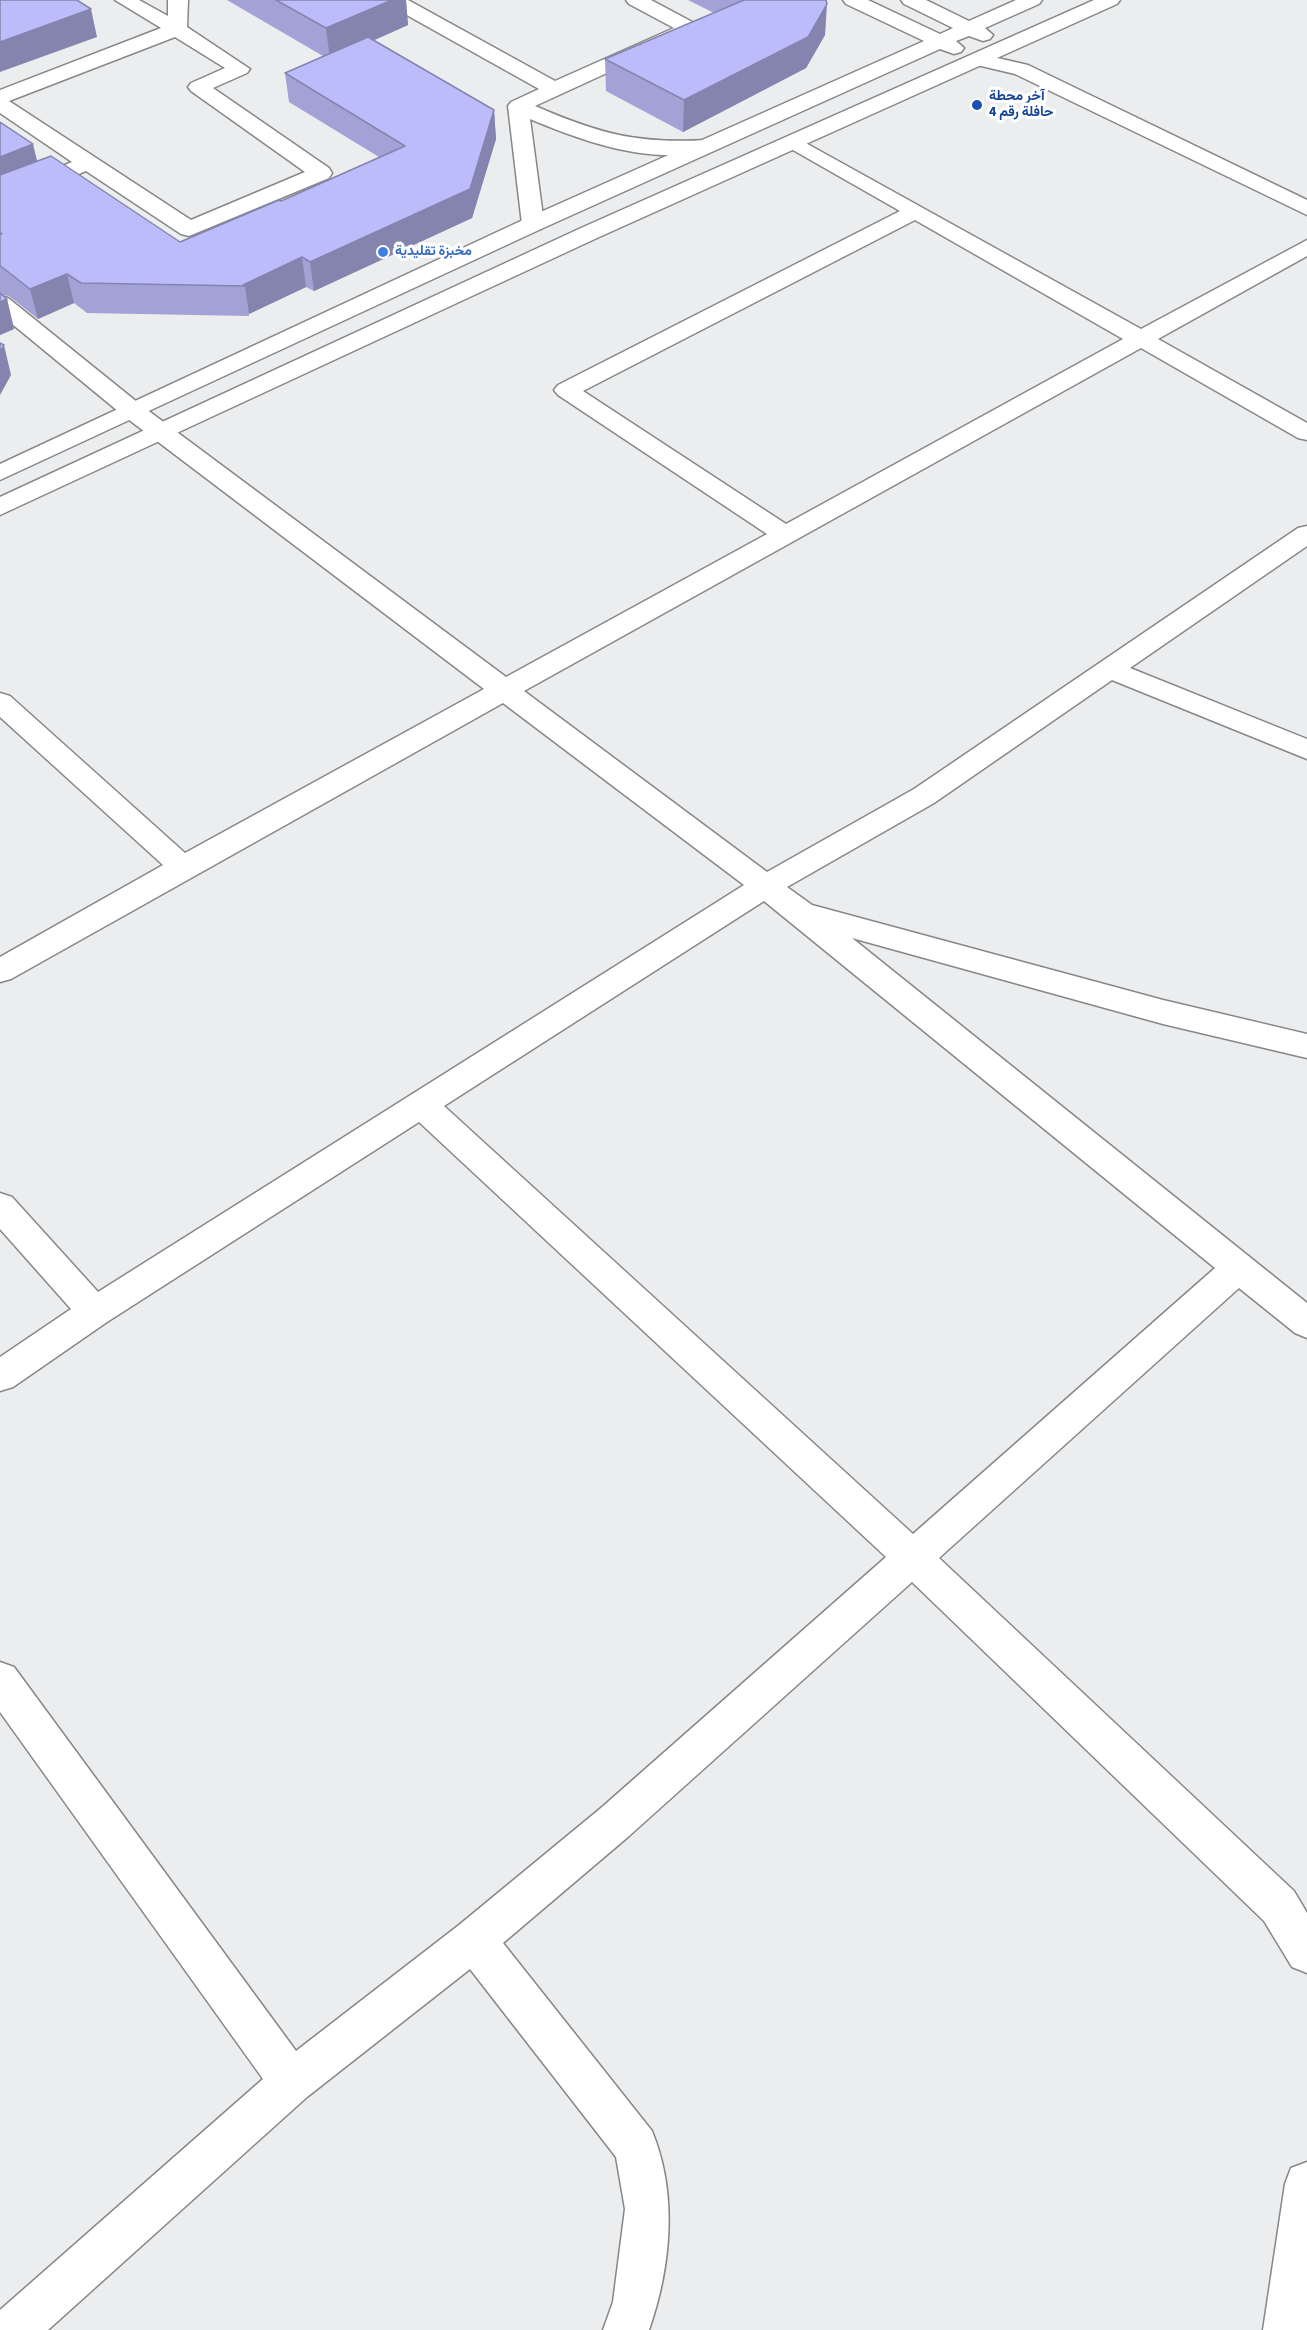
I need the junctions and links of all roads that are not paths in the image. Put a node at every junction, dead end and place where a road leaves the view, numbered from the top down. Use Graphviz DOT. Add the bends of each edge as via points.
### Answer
graph roads {
  1 [pos="125,0"];
  2 [pos="178,0"];
  3 [pos="394,0"];
  4 [pos="636,0"];
  5 [pos="853,0"];
  6 [pos="911,0"];
  7 [pos="1032,0"];
  8 [pos="1110,0"];
  9 [pos="177,28"];
  10 [pos="969,28"];
  11 [pos="940,42"];
  12 [pos="1006,47"];
  13 [pos="980,60"];
  14 [pos="1021,69"];
  15 [pos="554,89"];
  16 [pos="0,97"];
  17 [pos="0,104"];
  18 [pos="518,106"];
  19 [pos="793,142"];
  20 [pos="708,146"];
  21 [pos="88,164"];
  22 [pos="0,200"];
  23 [pos="1307,207"];
  24 [pos="915,212"];
  25 [pos="533,224"];
  26 [pos="1307,248"];
  27 [pos="0,303"];
  28 [pos="1141,340"];
  29 [pos="133,411"];
  30 [pos="163,432"];
  31 [pos="1307,433"];
  32 [pos="0,473"];
  33 [pos="0,507"];
  34 [pos="1307,534"];
  35 [pos="788,536"];
  36 [pos="1109,669"];
  37 [pos="504,690"];
  38 [pos="0,702"];
  39 [pos="1307,750"];
  40 [pos="183,867"];
  41 [pos="765,886"];
  42 [pos="801,913"];
  43 [pos="0,971"];
  44 [pos="1307,1046"];
  45 [pos="422,1104"];
  46 [pos="0,1206"];
  47 [pos="1238,1268"];
  48 [pos="95,1312"];
  49 [pos="1307,1323"];
  50 [pos="0,1376"];
  51 [pos="914,1559"];
  52 [pos="0,1680"];
  53 [pos="474,1940"];
  54 [pos="1307,1952"];
  55 [pos="292,2082"];
  56 [pos="1307,2184"];
  57 [pos="13,2330"];
  58 [pos="626,2330"];
  59 [pos="1286,2330"];
  1 -- 9 [label="street"];
  2 -- 9 [label="street"];
  3 -- 15 [label="street"];
  4 -- 15 [label="street" via="690,28"];
  5 -- 11 [label="street"];
  6 -- 10 [label="street"];
  7 -- 10 [label="street"];
  8 -- 12 [label="street"];
  9 -- 16 [label="street"];
  9 -- 21 [label="street" via="240,69 198,87 321,173 189,229"];
  10 -- 11 [label="street"];
  10 -- 12 [label="street"];
  11 -- 13 [label="street"];
  11 -- 20 [label="street"];
  12 -- 13 [label="street"];
  12 -- 14 [label="street"];
  13 -- 14 [label="street"];
  13 -- 19 [label="street"];
  14 -- 23 [label="street"];
  15 -- 18 [label="street"];
  17 -- 21 [label="street"];
  18 -- 20 [label="street" via="608,141 654,148"];
  18 -- 25 [label="street"];
  19 -- 24 [label="street"];
  19 -- 30 [label="street"];
  20 -- 25 [label="street"];
  21 -- 22 [label="street"];
  24 -- 28 [label="street"];
  24 -- 35 [label="street" via="566,390"];
  25 -- 29 [label="street"];
  26 -- 28 [label="street"];
  27 -- 29 [label="street"];
  28 -- 31 [label="street"];
  28 -- 35 [label="street"];
  29 -- 30 [label="street"];
  29 -- 32 [label="street"];
  30 -- 33 [label="street"];
  30 -- 37 [label="street"];
  34 -- 36 [label="street"];
  35 -- 37 [label="street"];
  36 -- 39 [label="street"];
  36 -- 41 [label="street" via="924,796"];
  37 -- 40 [label="street"];
  37 -- 41 [label="street"];
  38 -- 40 [label="street"];
  40 -- 43 [label="street"];
  41 -- 42 [label="street"];
  41 -- 45 [label="street"];
  42 -- 44 [label="street" via="1163,1012"];
  42 -- 47 [label="street"];
  45 -- 48 [label="street"];
  45 -- 51 [label="street"];
  46 -- 48 [label="street"];
  47 -- 49 [label="street"];
  47 -- 51 [label="street"];
  48 -- 50 [label="street"];
  51 -- 53 [label="street" via="615,1822"];
  51 -- 54 [label="street" via="1279,1906"];
  52 -- 55 [label="street"];
  53 -- 55 [label="street"];
  53 -- 58 [label="street" via="636,2148 648,2209 636,2302"];
  55 -- 57 [label="street"];
  56 -- 59 [label="street"];
}
